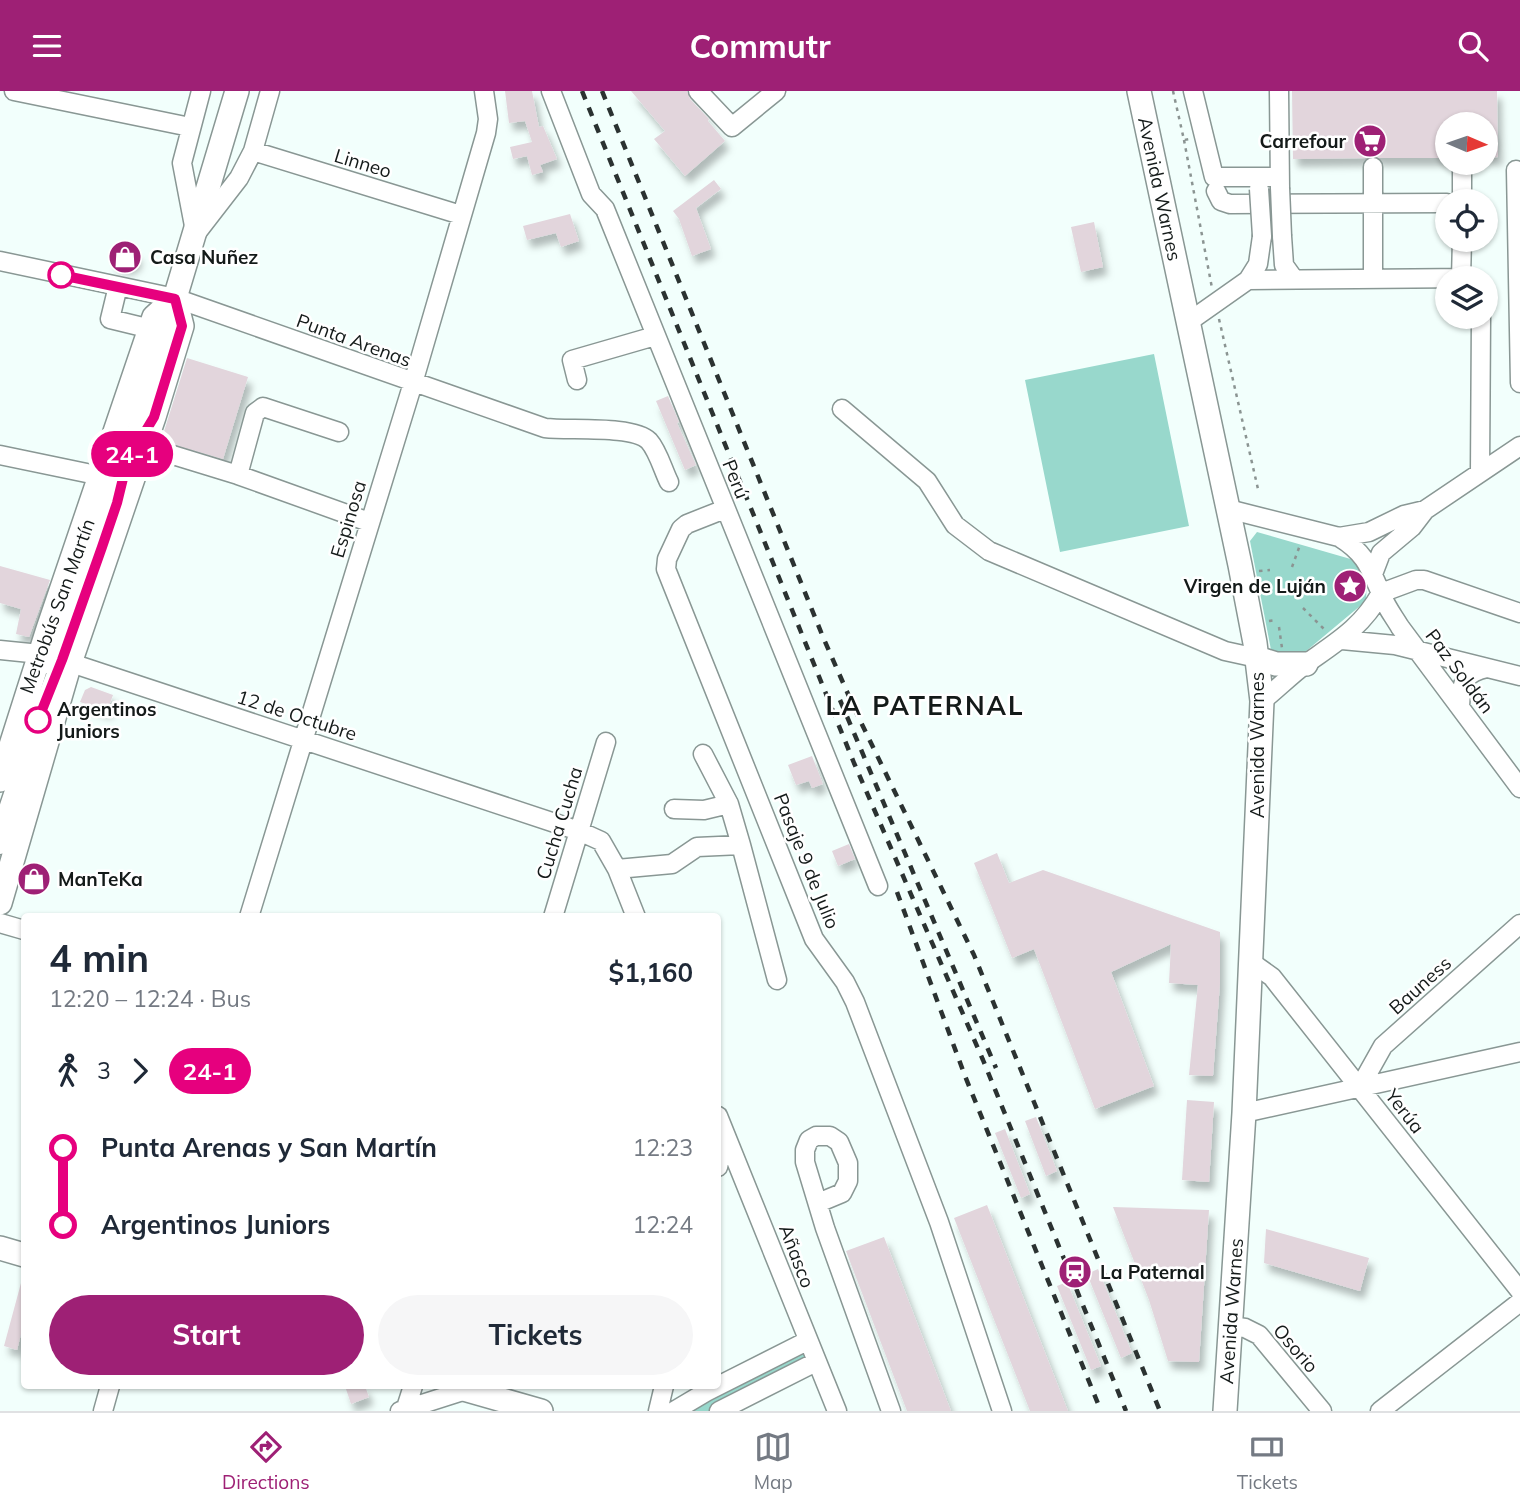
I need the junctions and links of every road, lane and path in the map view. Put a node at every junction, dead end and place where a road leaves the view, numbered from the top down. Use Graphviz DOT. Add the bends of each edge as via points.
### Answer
graph roads {
  1 [pos="14,91"];
  2 [pos="201,91"];
  3 [pos="237,91"];
  4 [pos="270,91"];
  5 [pos="484,91"];
  6 [pos="551,91"];
  7 [pos="698,91"];
  8 [pos="776,91"];
  9 [pos="1139,91"];
  10 [pos="1173,91"];
  11 [pos="1193,91"];
  12 [pos="1279,91"];
  13 [pos="190,127"];
  14 [pos="1194,139"];
  15 [pos="1184,140"];
  16 [pos="253,151"];
  17 [pos="1373,167"];
  18 [pos="1516,170"];
  19 [pos="1280,182"];
  20 [pos="1259,183"];
  21 [pos="1216,191"];
  22 [pos="1435,203"];
  23 [pos="1373,204"];
  24 [pos="461,215"];
  25 [pos="195,234"];
  26 [pos="0,261"];
  27 [pos="1373,278"];
  28 [pos="1435,278"];
  29 [pos="1294,279"];
  30 [pos="1248,280"];
  31 [pos="118,286"];
  32 [pos="1212,288"];
  33 [pos="175,299"];
  34 [pos="1219,317"];
  35 [pos="1187,323"];
  36 [pos="151,329"];
  37 [pos="1481,329"];
  38 [pos="654,336"];
  39 [pos="137,370"];
  40 [pos="577,380"];
  41 [pos="412,383"];
  42 [pos="1520,383"];
  43 [pos="842,409"];
  44 [pos="154,417"];
  45 [pos="340,432"];
  46 [pos="1520,446"];
  47 [pos="163,452"];
  48 [pos="0,455"];
  49 [pos="127,462"];
  50 [pos="1480,472"];
  51 [pos="238,475"];
  52 [pos="102,476"];
  53 [pos="669,482"];
  54 [pos="1258,489"];
  55 [pos="725,509"];
  56 [pos="1228,509"];
  57 [pos="1425,510"];
  58 [pos="369,522"];
  59 [pos="1339,537"];
  60 [pos="1300,545"];
  61 [pos="1292,567"];
  62 [pos="1270,570"];
  63 [pos="1255,572"];
  64 [pos="1373,574"];
  65 [pos="1381,593"];
  66 [pos="1303,608"];
  67 [pos="1520,613"];
  68 [pos="1277,620"];
  69 [pos="1264,622"];
  70 [pos="1342,640"];
  71 [pos="0,650"];
  72 [pos="1418,650"];
  73 [pos="1257,658"];
  74 [pos="56,659"];
  75 [pos="1306,664"];
  76 [pos="1487,668"];
  77 [pos="1520,676"];
  78 [pos="1262,701"];
  79 [pos="1460,706"];
  80 [pos="304,739"];
  81 [pos="606,742"];
  82 [pos="703,754"];
  83 [pos="0,780"];
  84 [pos="1520,788"];
  85 [pos="729,804"];
  86 [pos="674,809"];
  87 [pos="0,810"];
  88 [pos="579,831"];
  89 [pos="0,845"];
  90 [pos="741,845"];
  91 [pos="617,869"];
  92 [pos="878,886"];
  93 [pos="0,903"];
  94 [pos="250,913"];
  95 [pos="554,913"];
  96 [pos="634,913"];
  97 [pos="0,923"];
  98 [pos="1520,924"];
  99 [pos="21,929"];
  100 [pos="1251,963"];
  101 [pos="777,980"];
  102 [pos="1520,1052"];
  103 [pos="1360,1087"];
  104 [pos="1244,1113"];
  105 [pos="721,1124"];
  106 [pos="725,1135"];
  107 [pos="721,1153"];
  108 [pos="818,1203"];
  109 [pos="0,1248"];
  110 [pos="21,1254"];
  111 [pos="1520,1291"];
  112 [pos="1520,1302"];
  113 [pos="1230,1326"];
  114 [pos="807,1341"];
  115 [pos="816,1362"];
  116 [pos="721,1384"];
  117 [pos="109,1389"];
  118 [pos="412,1389"];
  119 [pos="457,1389"];
  120 [pos="464,1389"];
  121 [pos="663,1389"];
  122 [pos="712,1389"];
  123 [pos="404,1410"];
  124 [pos="103,1411"];
  125 [pos="541,1411"];
  126 [pos="658,1411"];
  127 [pos="674,1411"];
  128 [pos="719,1411"];
  129 [pos="837,1411"];
  130 [pos="891,1411"];
  131 [pos="1002,1411"];
  132 [pos="1225,1411"];
  133 [pos="1322,1411"];
  134 [pos="1380,1411"];
  1 -- 13 [label="street"];
  2 -- 13 [label="street"];
  3 -- 25 [label="main road"];
  4 -- 16 [label="street"];
  5 -- 24 [label="street, Espinosa" via="486,133"];
  6 -- 38 [label="street, Perú" via="591,194 605,209"];
  7 -- 8 [label="street" via="732,127"];
  9 -- 35 [label="main road, Avenida Warnes"];
  10 -- 15 [label="path"];
  11 -- 20 [label="street" via="1214,177"];
  12 -- 19 [label="street"];
  13 -- 25 [label="street" via="182,163"];
  14 -- 15 [label="path"];
  15 -- 32 [label="path"];
  16 -- 24 [label="street, Linneo"];
  16 -- 25 [label="street" via="239,178"];
  17 -- 23 [label="street"];
  18 -- 42 [label="street"];
  19 -- 20 [label="street"];
  19 -- 29 [label="street, bridge" via="1284,265"];
  20 -- 30 [label="street, bridge" via="1262,236 1258,264"];
  21 -- 23 [label="street" via="1221,201 1230,204"];
  22 -- 23 [label="street"];
  23 -- 27 [label="street"];
  24 -- 41 [label="street, Espinosa"];
  25 -- 33 [label="main road"];
  26 -- 31 [label="street, Punta Arenas"];
  27 -- 28 [label="street"];
  27 -- 29 [label="street"];
  29 -- 30 [label="street"];
  30 -- 35 [label="street"];
  31 -- 33 [label="street, Punta Arenas"];
  31 -- 36 [label="street" via="110,319"];
  33 -- 36 [label="main road" via="155,317"];
  33 -- 41 [label="street, Punta Arenas"];
  33 -- 44 [label="main road" via="182,326"];
  33 -- 49 [label="street, Metrobús San Martín"];
  34 -- 54 [label="path"];
  35 -- 56 [label="main road, Avenida Warnes"];
  36 -- 39 [label="main road"];
  37 -- 50 [label="street"];
  38 -- 40 [label="street" via="572,361"];
  38 -- 55 [label="street, Perú"];
  39 -- 52 [label="main road"];
  39 -- 74 [label="street, Metrobús San Martín" via="106,510"];
  41 -- 53 [label="street, Punta Arenas" via="545,428 639,435 650,442"];
  41 -- 58 [label="street, Espinosa"];
  43 -- 73 [label="street" via="927,481 955,525 989,551 1225,651"];
  44 -- 49 [label="street, Metrobús San Martín"];
  44 -- 74 [label="main road"];
  45 -- 51 [label="street" via="258,409"];
  46 -- 50 [label="street"];
  47 -- 51 [label="street"];
  48 -- 52 [label="street"];
  49 -- 74 [label="street, Metrobús San Martín" via="117,503"];
  50 -- 57 [label="street"];
  51 -- 58 [label="street"];
  52 -- 74 [label="main road"];
  55 -- 92 [label="street, Perú"];
  55 -- 131 [label="street, Pasaje 9 de Julio" via="681,529 666,569 814,939 855,1002 939,1221"];
  56 -- 59 [label="street"];
  56 -- 73 [label="main road, Avenida Warnes"];
  57 -- 59 [label="street" via="1369,532"];
  57 -- 64 [label="street" via="1381,554"];
  58 -- 80 [label="street, Espinosa"];
  59 -- 64 [label="street, Paz Soldán" via="1360,551"];
  60 -- 61 [label="path"];
  62 -- 63 [label="path"];
  64 -- 65 [label="street, Paz Soldán"];
  65 -- 67 [label="street" via="1424,580"];
  65 -- 70 [label="street" via="1370,612"];
  65 -- 72 [label="street, Paz Soldán"];
  66 -- 70 [label="path"];
  68 -- 69 [label="path"];
  70 -- 72 [label="street"];
  70 -- 75 [label="street"];
  71 -- 74 [label="street, 12 de Octubre"];
  72 -- 76 [label="street"];
  72 -- 79 [label="street, Paz Soldán"];
  73 -- 75 [label="main road" via="1276,664"];
  73 -- 78 [label="main road, Avenida Warnes"];
  74 -- 80 [label="street, 12 de Octubre"];
  74 -- 83 [label="main road"];
  74 -- 87 [label="street, Metrobús San Martín" via="39,691"];
  74 -- 89 [label="street, Metrobús San Martín"];
  74 -- 93 [label="main road"];
  75 -- 78 [label="street"];
  76 -- 77 [label="street"];
  76 -- 79 [label="street" via="1474,670 1465,679"];
  78 -- 100 [label="main road, Avenida Warnes"];
  79 -- 84 [label="street, Paz Soldán"];
  80 -- 88 [label="street, 12 de Octubre"];
  80 -- 94 [label="street, Espinosa"];
  81 -- 88 [label="street, Cucha Cucha"];
  82 -- 85 [label="street"];
  85 -- 86 [label="street" via="704,810"];
  85 -- 90 [label="street"];
  88 -- 91 [label="street" via="601,841"];
  88 -- 95 [label="street, Cucha Cucha"];
  90 -- 91 [label="street" via="697,847 672,864"];
  90 -- 101 [label="street"];
  91 -- 96 [label="street"];
  97 -- 99 [label="street"];
  98 -- 103 [label="street, Bauness" via="1383,1046"];
  100 -- 103 [label="street, Yerúa" via="1272,977"];
  100 -- 104 [label="main road, Avenida Warnes"];
  102 -- 103 [label="street"];
  103 -- 104 [label="street"];
  103 -- 111 [label="street, Yerúa"];
  104 -- 113 [label="main road, Avenida Warnes"];
  105 -- 106 [label="street, Añasco"];
  106 -- 107 [label="street"];
  106 -- 114 [label="street, Añasco"];
  108 -- 130 [label="street"];
  109 -- 110 [label="main road"];
  112 -- 134 [label="street"];
  113 -- 132 [label="main road, Avenida Warnes"];
  113 -- 133 [label="street, Osorio" via="1259,1335"];
  114 -- 115 [label="street, Añasco"];
  114 -- 116 [label="street"];
  115 -- 128 [label="street"];
  115 -- 129 [label="street, Añasco"];
  117 -- 124 [label="street"];
  118 -- 123 [label="street"];
  119 -- 123 [label="street"];
  120 -- 125 [label="main road"];
  121 -- 126 [label="street"];
  122 -- 127 [label="street"];
}
